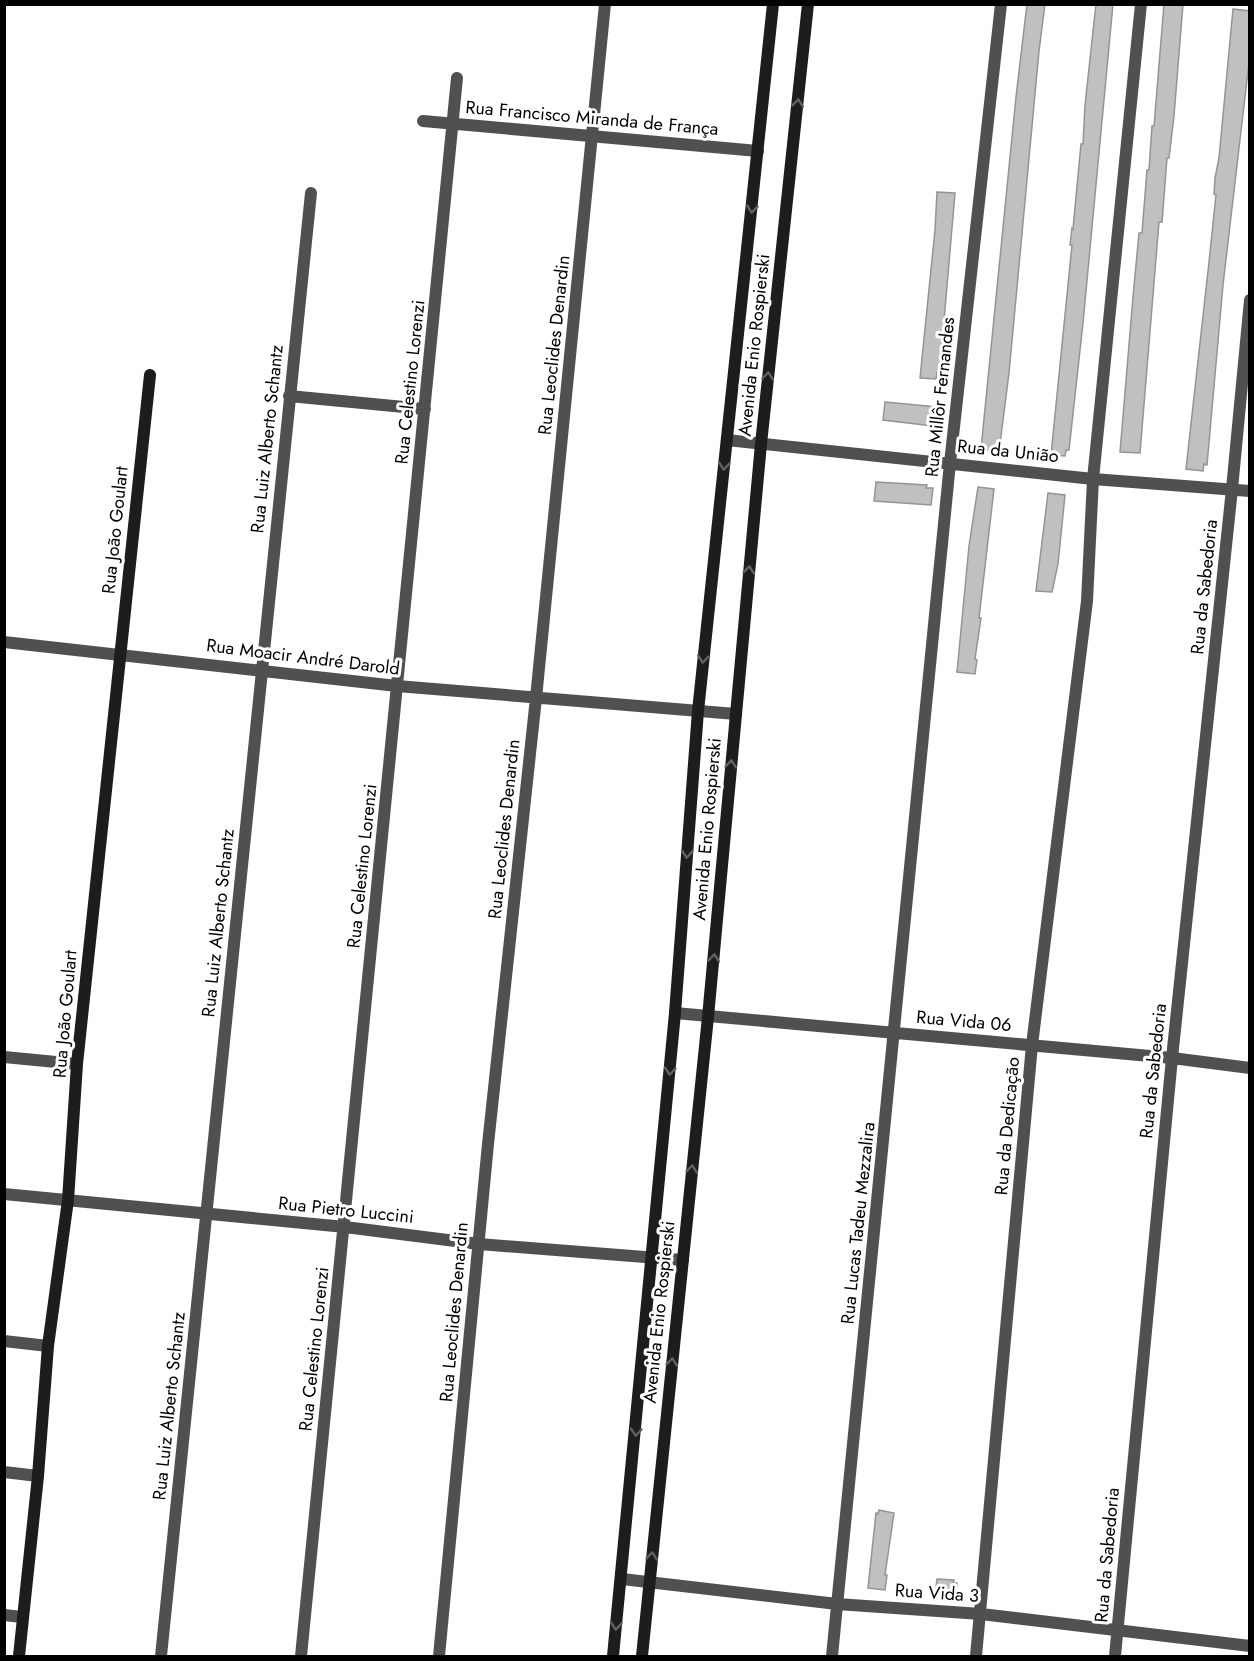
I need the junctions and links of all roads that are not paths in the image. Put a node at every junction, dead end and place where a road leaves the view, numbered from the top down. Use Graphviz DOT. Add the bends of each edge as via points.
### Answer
graph roads {
  1 [pos="605,4"];
  2 [pos="773,4"];
  3 [pos="808,4"];
  4 [pos="1001,4"];
  5 [pos="1142,4"];
  6 [pos="457,78"];
  7 [pos="423,121"];
  8 [pos="452,124"];
  9 [pos="593,135"];
  10 [pos="758,151"];
  11 [pos="310,193"];
  12 [pos="1250,300"];
  13 [pos="150,375"];
  14 [pos="289,396"];
  15 [pos="425,409"];
  16 [pos="727,440"];
  17 [pos="761,444"];
  18 [pos="950,463"];
  19 [pos="1093,479"];
  20 [pos="1232,489"];
  21 [pos="1250,491"];
  22 [pos="4,642"];
  23 [pos="119,654"];
  24 [pos="260,670"];
  25 [pos="397,686"];
  26 [pos="536,699"];
  27 [pos="698,711"];
  28 [pos="736,714"];
  29 [pos="919,794"];
  30 [pos="675,1013"];
  31 [pos="708,1017"];
  32 [pos="895,1034"];
  33 [pos="1032,1045"];
  34 [pos="4,1057"];
  35 [pos="1172,1058"];
  36 [pos="77,1064"];
  37 [pos="1250,1068"];
  38 [pos="4,1194"];
  39 [pos="68,1200"];
  40 [pos="207,1213"];
  41 [pos="345,1227"];
  42 [pos="479,1244"];
  43 [pos="652,1258"];
  44 [pos="683,1260"];
  45 [pos="4,1341"];
  46 [pos="48,1346"];
  47 [pos="4,1472"];
  48 [pos="38,1476"];
  49 [pos="622,1579"];
  50 [pos="650,1582"];
  51 [pos="837,1604"];
  52 [pos="981,1614"];
  53 [pos="4,1615"];
  54 [pos="22,1617"];
  55 [pos="1118,1630"];
  56 [pos="1250,1646"];
  57 [pos="19,1656"];
  58 [pos="160,1656"];
  59 [pos="301,1656"];
  60 [pos="439,1656"];
  61 [pos="613,1656"];
  62 [pos="642,1656"];
  63 [pos="832,1656"];
  64 [pos="976,1656"];
  65 [pos="1115,1656"];
  1 -- 9 [label="street, Rua Leoclides Denardin"];
  2 -- 10 [label="street, Avenida Enio Rospierski"];
  17 -- 3 [label="street, Avenida Enio Rospierski, one-way"];
  4 -- 18 [label="street, Rua Millôr Fernandes"];
  5 -- 19 [label="street, Rua da Dedicação"];
  6 -- 8 [label="street, Rua Celestino Lorenzi"];
  7 -- 8 [label="street, Rua Francisco Miranda de França"];
  8 -- 9 [label="street, Rua Francisco Miranda de França"];
  8 -- 15 [label="street, Rua Celestino Lorenzi"];
  9 -- 10 [label="street, Rua Francisco Miranda de França"];
  9 -- 26 [label="street, Rua Leoclides Denardin"];
  10 -- 16 [label="street, Avenida Enio Rospierski, one-way"];
  11 -- 14 [label="street, Rua Luiz Alberto Schantz"];
  12 -- 20 [label="street, Rua da Sabedoria"];
  13 -- 23 [label="street, Rua João Goulart"];
  14 -- 15 [label="street"];
  14 -- 24 [label="street, Rua Luiz Alberto Schantz"];
  15 -- 25 [label="street, Rua Celestino Lorenzi"];
  16 -- 17 [label="street, Rua da União"];
  16 -- 27 [label="street, Avenida Enio Rospierski, one-way"];
  17 -- 18 [label="street, Rua da União"];
  28 -- 17 [label="street, Avenida Enio Rospierski, one-way"];
  18 -- 19 [label="street, Rua da União"];
  18 -- 29 [label="street, Rua Millôr Fernandes"];
  19 -- 20 [label="street, Rua da União"];
  19 -- 33 [label="street, Rua da Dedicação" via="1087,601"];
  20 -- 21 [label="street, Rua da União"];
  20 -- 35 [label="street, Rua da Sabedoria"];
  22 -- 23 [label="street, Rua Moacir André Darold"];
  23 -- 24 [label="street, Rua Moacir André Darold"];
  23 -- 36 [label="street, Rua João Goulart"];
  24 -- 25 [label="street, Rua Moacir André Darold"];
  24 -- 40 [label="street, Rua Luiz Alberto Schantz"];
  25 -- 26 [label="street, Rua Moacir André Darold"];
  25 -- 41 [label="street, Rua Celestino Lorenzi"];
  26 -- 27 [label="street, Rua Moacir André Darold"];
  26 -- 42 [label="street, Rua Leoclides Denardin"];
  27 -- 28 [label="street, Rua Moacir André Darold"];
  27 -- 30 [label="street, Avenida Enio Rospierski, one-way"];
  31 -- 28 [label="street, Avenida Enio Rospierski, one-way"];
  29 -- 32 [label="street, Rua Lucas Tadeu Mezzalira"];
  30 -- 31 [label="street, Rua Vida 06"];
  30 -- 43 [label="street, Avenida Enio Rospierski, one-way"];
  31 -- 32 [label="street, Rua Vida 06"];
  44 -- 31 [label="street, Avenida Enio Rospierski, one-way"];
  32 -- 33 [label="street, Rua Vida 06"];
  32 -- 51 [label="street, Rua Lucas Tadeu Mezzalira"];
  33 -- 35 [label="street, Rua Vida 06"];
  33 -- 52 [label="street, Rua da Dedicação"];
  34 -- 36 [label="street"];
  35 -- 37 [label="street, Rua Vida 06"];
  35 -- 55 [label="street, Rua da Sabedoria"];
  36 -- 39 [label="street, Rua João Goulart"];
  38 -- 39 [label="street, Rua Pietro Luccini"];
  39 -- 40 [label="street, Rua Pietro Luccini"];
  39 -- 46 [label="street, Rua João Goulart"];
  40 -- 41 [label="street, Rua Pietro Luccini"];
  40 -- 58 [label="street, Rua Luiz Alberto Schantz"];
  41 -- 42 [label="street, Rua Pietro Luccini"];
  41 -- 59 [label="street, Rua Celestino Lorenzi"];
  42 -- 43 [label="street, Rua Pietro Luccini"];
  42 -- 60 [label="street, Rua Leoclides Denardin"];
  43 -- 44 [label="street, Rua Pietro Luccini"];
  43 -- 49 [label="street, Avenida Enio Rospierski, one-way"];
  50 -- 44 [label="street, Avenida Enio Rospierski, one-way"];
  45 -- 46 [label="street"];
  46 -- 48 [label="street, Rua João Goulart"];
  47 -- 48 [label="street"];
  48 -- 54 [label="street, Rua João Goulart"];
  49 -- 50 [label="street, Rua Vida 3"];
  49 -- 61 [label="street, Avenida Enio Rospierski, one-way"];
  50 -- 51 [label="street, Rua Vida 3"];
  50 -- 62 [label="street, Avenida Enio Rospierski"];
  51 -- 52 [label="street, Rua Vida 3"];
  51 -- 63 [label="street, Rua Lucas Tadeu Mezzalira"];
  52 -- 55 [label="street, Rua Vida 3"];
  52 -- 64 [label="street, Rua da Dedicação"];
  53 -- 54 [label="street"];
  54 -- 57 [label="street, Rua João Goulart"];
  55 -- 56 [label="street, Rua Vida 3"];
  55 -- 65 [label="street, Rua da Sabedoria"];
}
